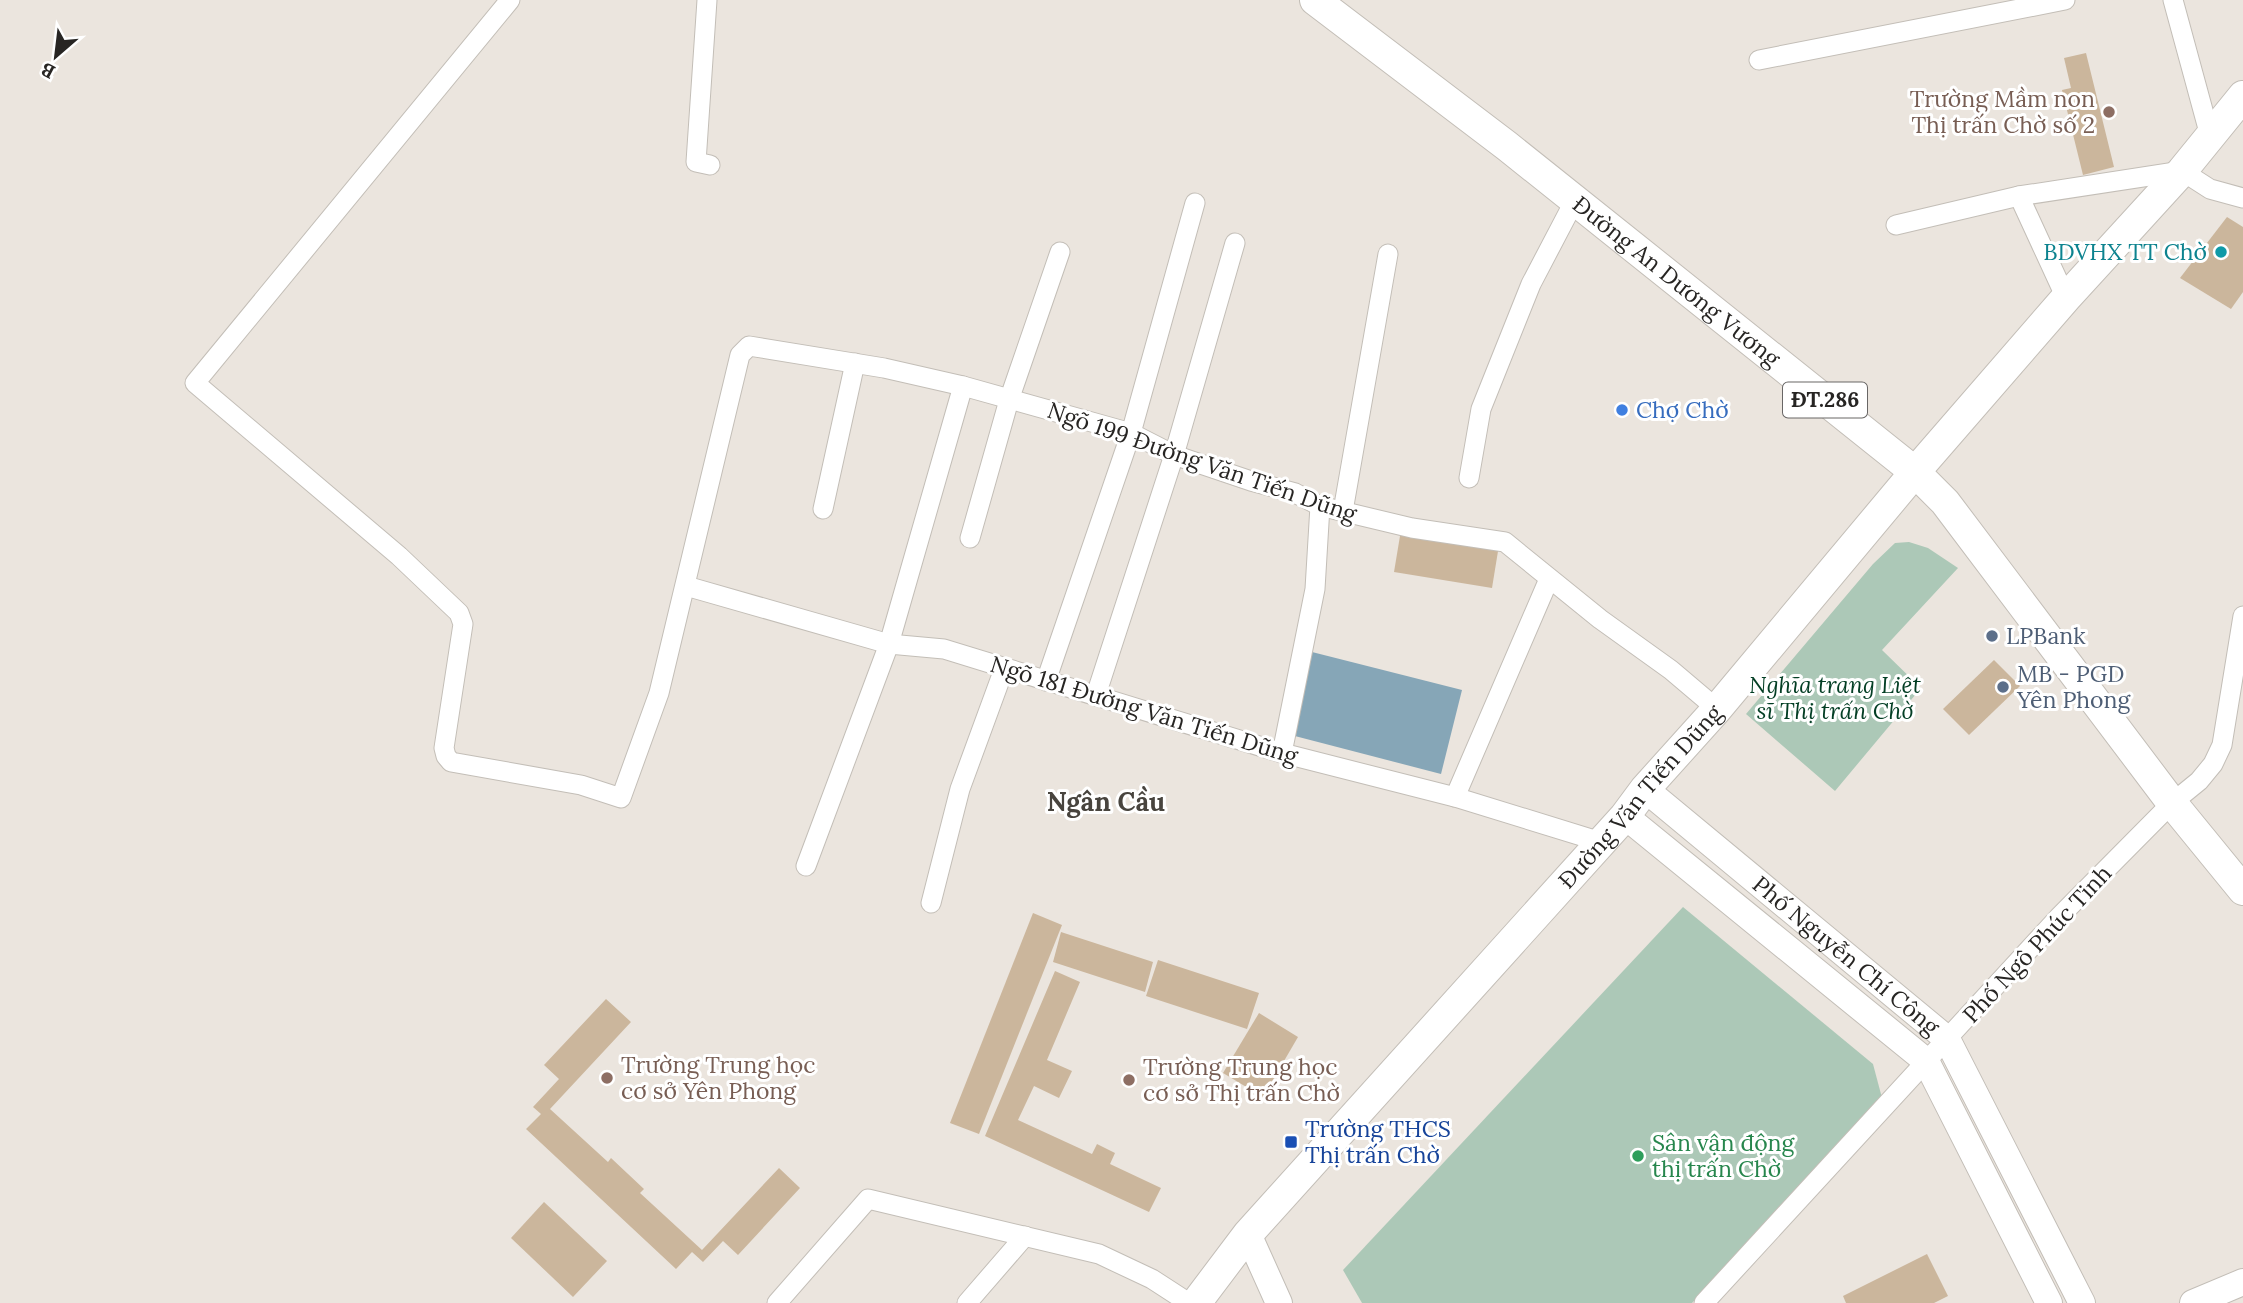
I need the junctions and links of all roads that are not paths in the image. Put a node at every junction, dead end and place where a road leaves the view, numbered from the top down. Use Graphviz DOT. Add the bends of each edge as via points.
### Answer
graph roads {
  1 [pos="510,0"];
  2 [pos="707,0"];
  3 [pos="1315,0"];
  4 [pos="2064,0"];
  5 [pos="2173,0"];
  6 [pos="1759,60"];
  7 [pos="2243,96"];
  8 [pos="2210,136"];
  9 [pos="710,165"];
  10 [pos="2182,171"];
  11 [pos="2019,196"];
  12 [pos="2243,198"];
  13 [pos="1575,200"];
  14 [pos="1195,203"];
  15 [pos="1896,225"];
  16 [pos="1235,243"];
  17 [pos="1060,252"];
  18 [pos="1388,254"];
  19 [pos="2066,298"];
  20 [pos="855,363"];
  21 [pos="963,386"];
  22 [pos="1009,400"];
  23 [pos="1131,433"];
  24 [pos="1174,455"];
  25 [pos="1915,472"];
  26 [pos="1469,478"];
  27 [pos="1320,506"];
  28 [pos="823,509"];
  29 [pos="1343,511"];
  30 [pos="970,538"];
  31 [pos="1549,579"];
  32 [pos="686,586"];
  33 [pos="2243,616"];
  34 [pos="889,644"];
  35 [pos="1004,669"];
  36 [pos="1046,681"];
  37 [pos="1096,695"];
  38 [pos="1717,709"];
  39 [pos="1282,753"];
  40 [pos="1644,789"];
  41 [pos="1455,797"];
  42 [pos="2172,803"];
  43 [pos="1625,816"];
  44 [pos="1601,842"];
  45 [pos="806,866"];
  46 [pos="2243,890"];
  47 [pos="931,903"];
  48 [pos="1947,1039"];
  49 [pos="1926,1061"];
  50 [pos="1248,1234"];
  51 [pos="1025,1236"];
  52 [pos="2243,1282"];
  53 [pos="777,1303"];
  54 [pos="967,1303"];
  55 [pos="1189,1303"];
  56 [pos="1196,1303"];
  57 [pos="1279,1303"];
  58 [pos="1704,1303"];
  59 [pos="2049,1303"];
  60 [pos="2082,1303"];
  61 [pos="2193,1303"];
  1 -- 32 [label="street" via="195,383 399,556 459,613 463,624 444,748 450,762 581,785 621,798 659,693"];
  2 -- 9 [label="street" via="696,162"];
  3 -- 13 [label="main road, Đường An Dương Vương / ĐT.286"];
  4 -- 6 [label="street"];
  5 -- 8 [label="street"];
  7 -- 8 [label="main road, Đường Văn Tiến Dũng"];
  8 -- 10 [label="main road, Đường Văn Tiến Dũng"];
  10 -- 11 [label="street"];
  10 -- 12 [label="street" via="2210,189"];
  10 -- 19 [label="main road, Đường Văn Tiến Dũng"];
  11 -- 15 [label="street"];
  11 -- 19 [label="street"];
  13 -- 25 [label="main road, Đường An Dương Vương / ĐT.286"];
  13 -- 26 [label="street" via="1531,284 1481,409"];
  14 -- 23 [label="street"];
  16 -- 24 [label="street"];
  17 -- 22 [label="street"];
  18 -- 29 [label="street"];
  19 -- 25 [label="main road, Đường Văn Tiến Dũng"];
  20 -- 21 [label="street, Ngõ 199 Đường Văn Tiến Dũng"];
  20 -- 28 [label="street"];
  20 -- 32 [label="street, Ngõ 199 Đường Văn Tiến Dũng" via="749,346 740,355"];
  21 -- 22 [label="street, Ngõ 199 Đường Văn Tiến Dũng"];
  21 -- 34 [label="street"];
  22 -- 23 [label="street, Ngõ 199 Đường Văn Tiến Dũng"];
  22 -- 30 [label="street"];
  23 -- 24 [label="street, Ngõ 199 Đường Văn Tiến Dũng"];
  23 -- 36 [label="street"];
  24 -- 27 [label="street, Ngõ 199 Đường Văn Tiến Dũng" via="1295,493"];
  24 -- 37 [label="street"];
  25 -- 38 [label="main road, Đường Văn Tiến Dũng"];
  25 -- 42 [label="main road, Đường An Dương Vương / ĐT.286" via="1945,502"];
  27 -- 29 [label="street, Ngõ 199 Đường Văn Tiến Dũng"];
  27 -- 39 [label="street" via="1315,589"];
  29 -- 31 [label="street, Ngõ 199 Đường Văn Tiến Dũng" via="1412,528 1506,542"];
  31 -- 38 [label="street, Ngõ 199 Đường Văn Tiến Dũng"];
  31 -- 41 [label="street"];
  32 -- 34 [label="street, Ngõ 181 Đường Văn Tiến Dũng"];
  33 -- 42 [label="street, Phố Ngô Phúc Tinh" via="2222,745 2199,781"];
  34 -- 35 [label="street, Ngõ 181 Đường Văn Tiến Dũng" via="944,649"];
  34 -- 45 [label="street"];
  35 -- 36 [label="street, Ngõ 181 Đường Văn Tiến Dũng"];
  35 -- 47 [label="street" via="960,789"];
  36 -- 37 [label="street, Ngõ 181 Đường Văn Tiến Dũng"];
  37 -- 39 [label="street, Ngõ 181 Đường Văn Tiến Dũng"];
  38 -- 40 [label="main road, Đường Văn Tiến Dũng"];
  39 -- 41 [label="street, Ngõ 181 Đường Văn Tiến Dũng"];
  40 -- 43 [label="main road, Đường Văn Tiến Dũng"];
  40 -- 48 [label="street, Phố Nguyễn Chí Công"];
  41 -- 44 [label="street, Ngõ 181 Đường Văn Tiến Dũng"];
  42 -- 46 [label="main road, Đường An Dương Vương / ĐT.286"];
  42 -- 48 [label="street, Phố Ngô Phúc Tinh"];
  43 -- 44 [label="main road, Đường Văn Tiến Dũng"];
  43 -- 49 [label="street, Phố Nguyễn Chí Công"];
  44 -- 50 [label="main road, Đường Văn Tiến Dũng"];
  48 -- 49 [label="street, Phố Ngô Phúc Tinh"];
  48 -- 60 [label="street, Phố Nguyễn Chí Công"];
  49 -- 58 [label="street, Phố Ngô Phúc Tinh"];
  49 -- 59 [label="street, Phố Nguyễn Chí Công"];
  50 -- 56 [label="main road, Đường Văn Tiến Dũng"];
  50 -- 57 [label="street"];
  51 -- 53 [label="street" via="868,1199"];
  51 -- 54 [label="street"];
  51 -- 55 [label="street" via="1099,1254"];
  52 -- 61 [label="street"];
}
